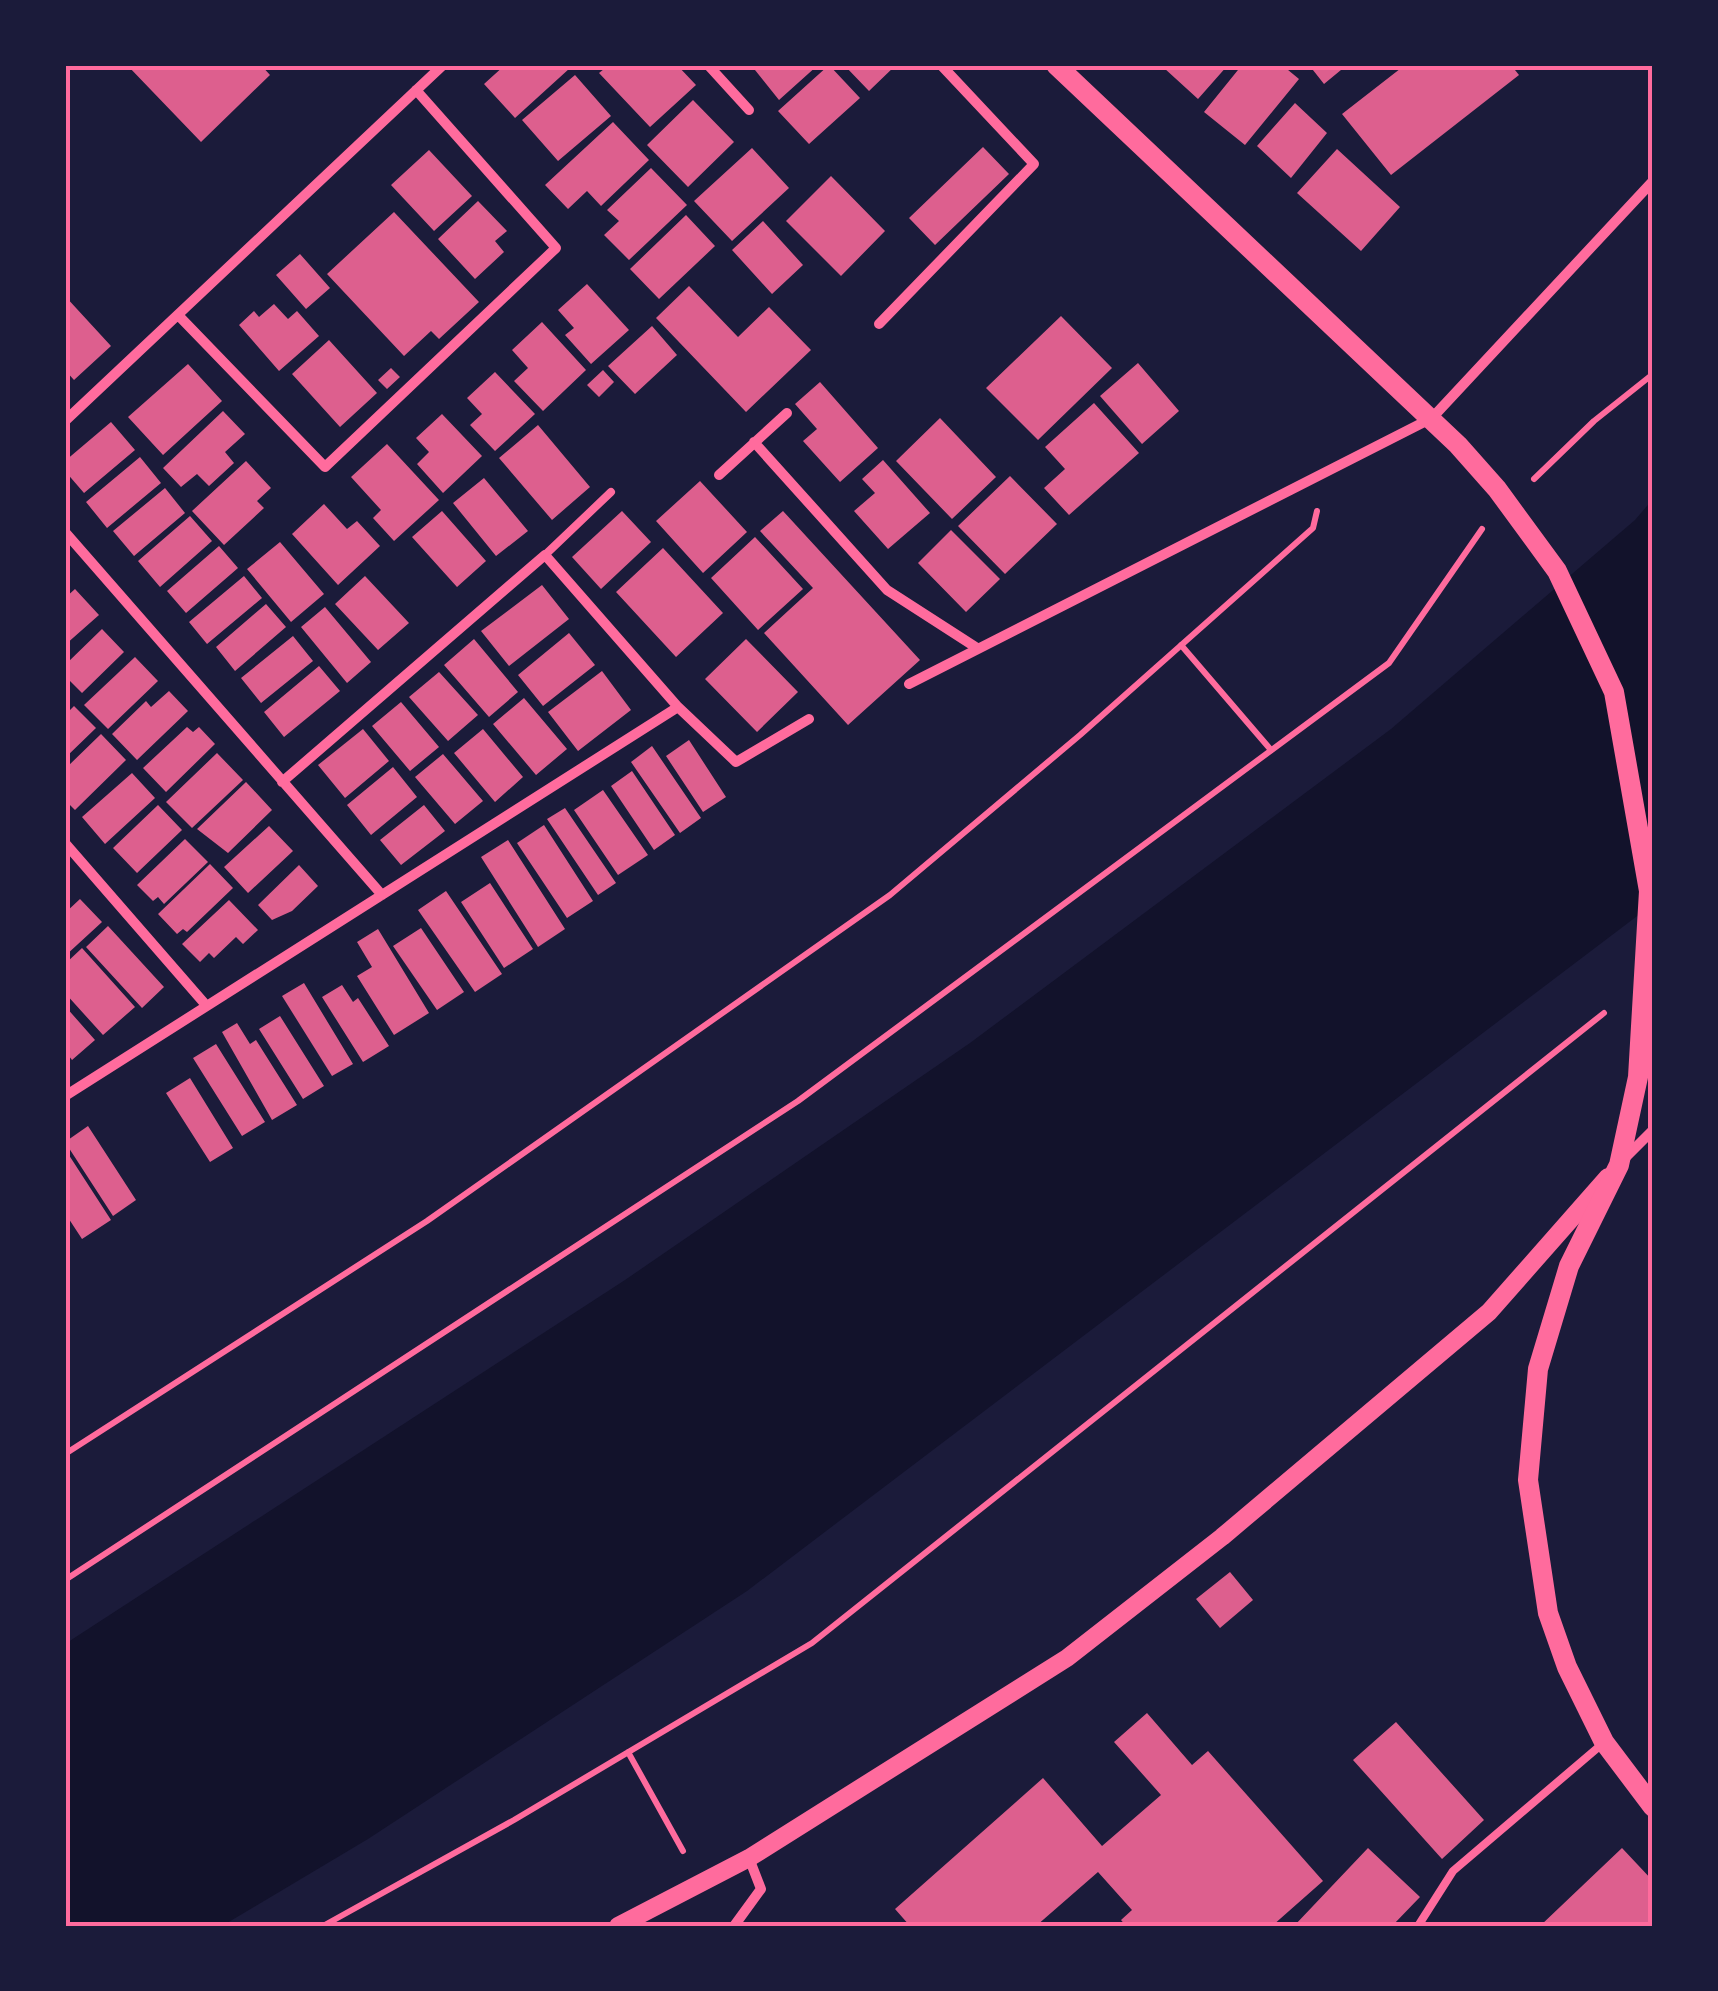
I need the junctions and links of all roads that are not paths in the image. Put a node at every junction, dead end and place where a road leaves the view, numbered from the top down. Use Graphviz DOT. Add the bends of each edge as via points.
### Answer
graph roads {
  1 [pos="443,65"];
  2 [pos="708,65"];
  3 [pos="941,65"];
  4 [pos="1056,65"];
  5 [pos="416,90"];
  6 [pos="748,110"];
  7 [pos="1653,180"];
  8 [pos="178,315"];
  9 [pos="879,324"];
  10 [pos="787,412"];
  11 [pos="1432,418"];
  12 [pos="65,422"];
  13 [pos="754,442"];
  14 [pos="718,475"];
  15 [pos="610,492"];
  16 [pos="65,532"];
  17 [pos="545,555"];
  18 [pos="978,648"];
  19 [pos="909,684"];
  20 [pos="678,708"];
  21 [pos="809,719"];
  22 [pos="282,782"];
  23 [pos="65,843"];
  24 [pos="382,895"];
  25 [pos="205,1004"];
  26 [pos="65,1096"];
  27 [pos="1653,1130"];
  28 [pos="1618,1165"];
  29 [pos="1604,1742"];
  30 [pos="1653,1807"];
  31 [pos="749,1858"];
  32 [pos="618,1926"];
  33 [pos="734,1926"];
  34 [pos="1418,1926"];
  1 -- 5 [label="street"];
  2 -- 6 [label="street"];
  3 -- 9 [label="street" via="1034,164"];
  4 -- 11 [label="main road"];
  5 -- 8 [label="street"];
  5 -- 8 [label="street" via="556,248 325,467"];
  7 -- 11 [label="street"];
  8 -- 12 [label="street"];
  10 -- 13 [label="street"];
  11 -- 18 [label="street"];
  11 -- 28 [label="main road" via="1557,572 1614,692 1648,891 1638,1077"];
  13 -- 14 [label="street"];
  13 -- 18 [label="street" via="887,590"];
  15 -- 17 [label="lane"];
  16 -- 22 [label="street"];
  17 -- 20 [label="street"];
  17 -- 22 [label="street"];
  18 -- 19 [label="street"];
  20 -- 21 [label="street" via="736,762"];
  20 -- 24 [label="street"];
  22 -- 24 [label="street"];
  23 -- 25 [label="street"];
  24 -- 25 [label="street"];
  25 -- 26 [label="street"];
  27 -- 28 [label="street"];
  28 -- 29 [label="main road" via="1569,1266 1538,1369 1528,1480 1548,1613"];
  28 -- 31 [label="street" via="1489,1312 1222,1537 1067,1658"];
  29 -- 30 [label="main road"];
  29 -- 34 [label="lane" via="1454,1871"];
  31 -- 32 [label="street"];
  31 -- 33 [label="street" via="761,1889"];
}
